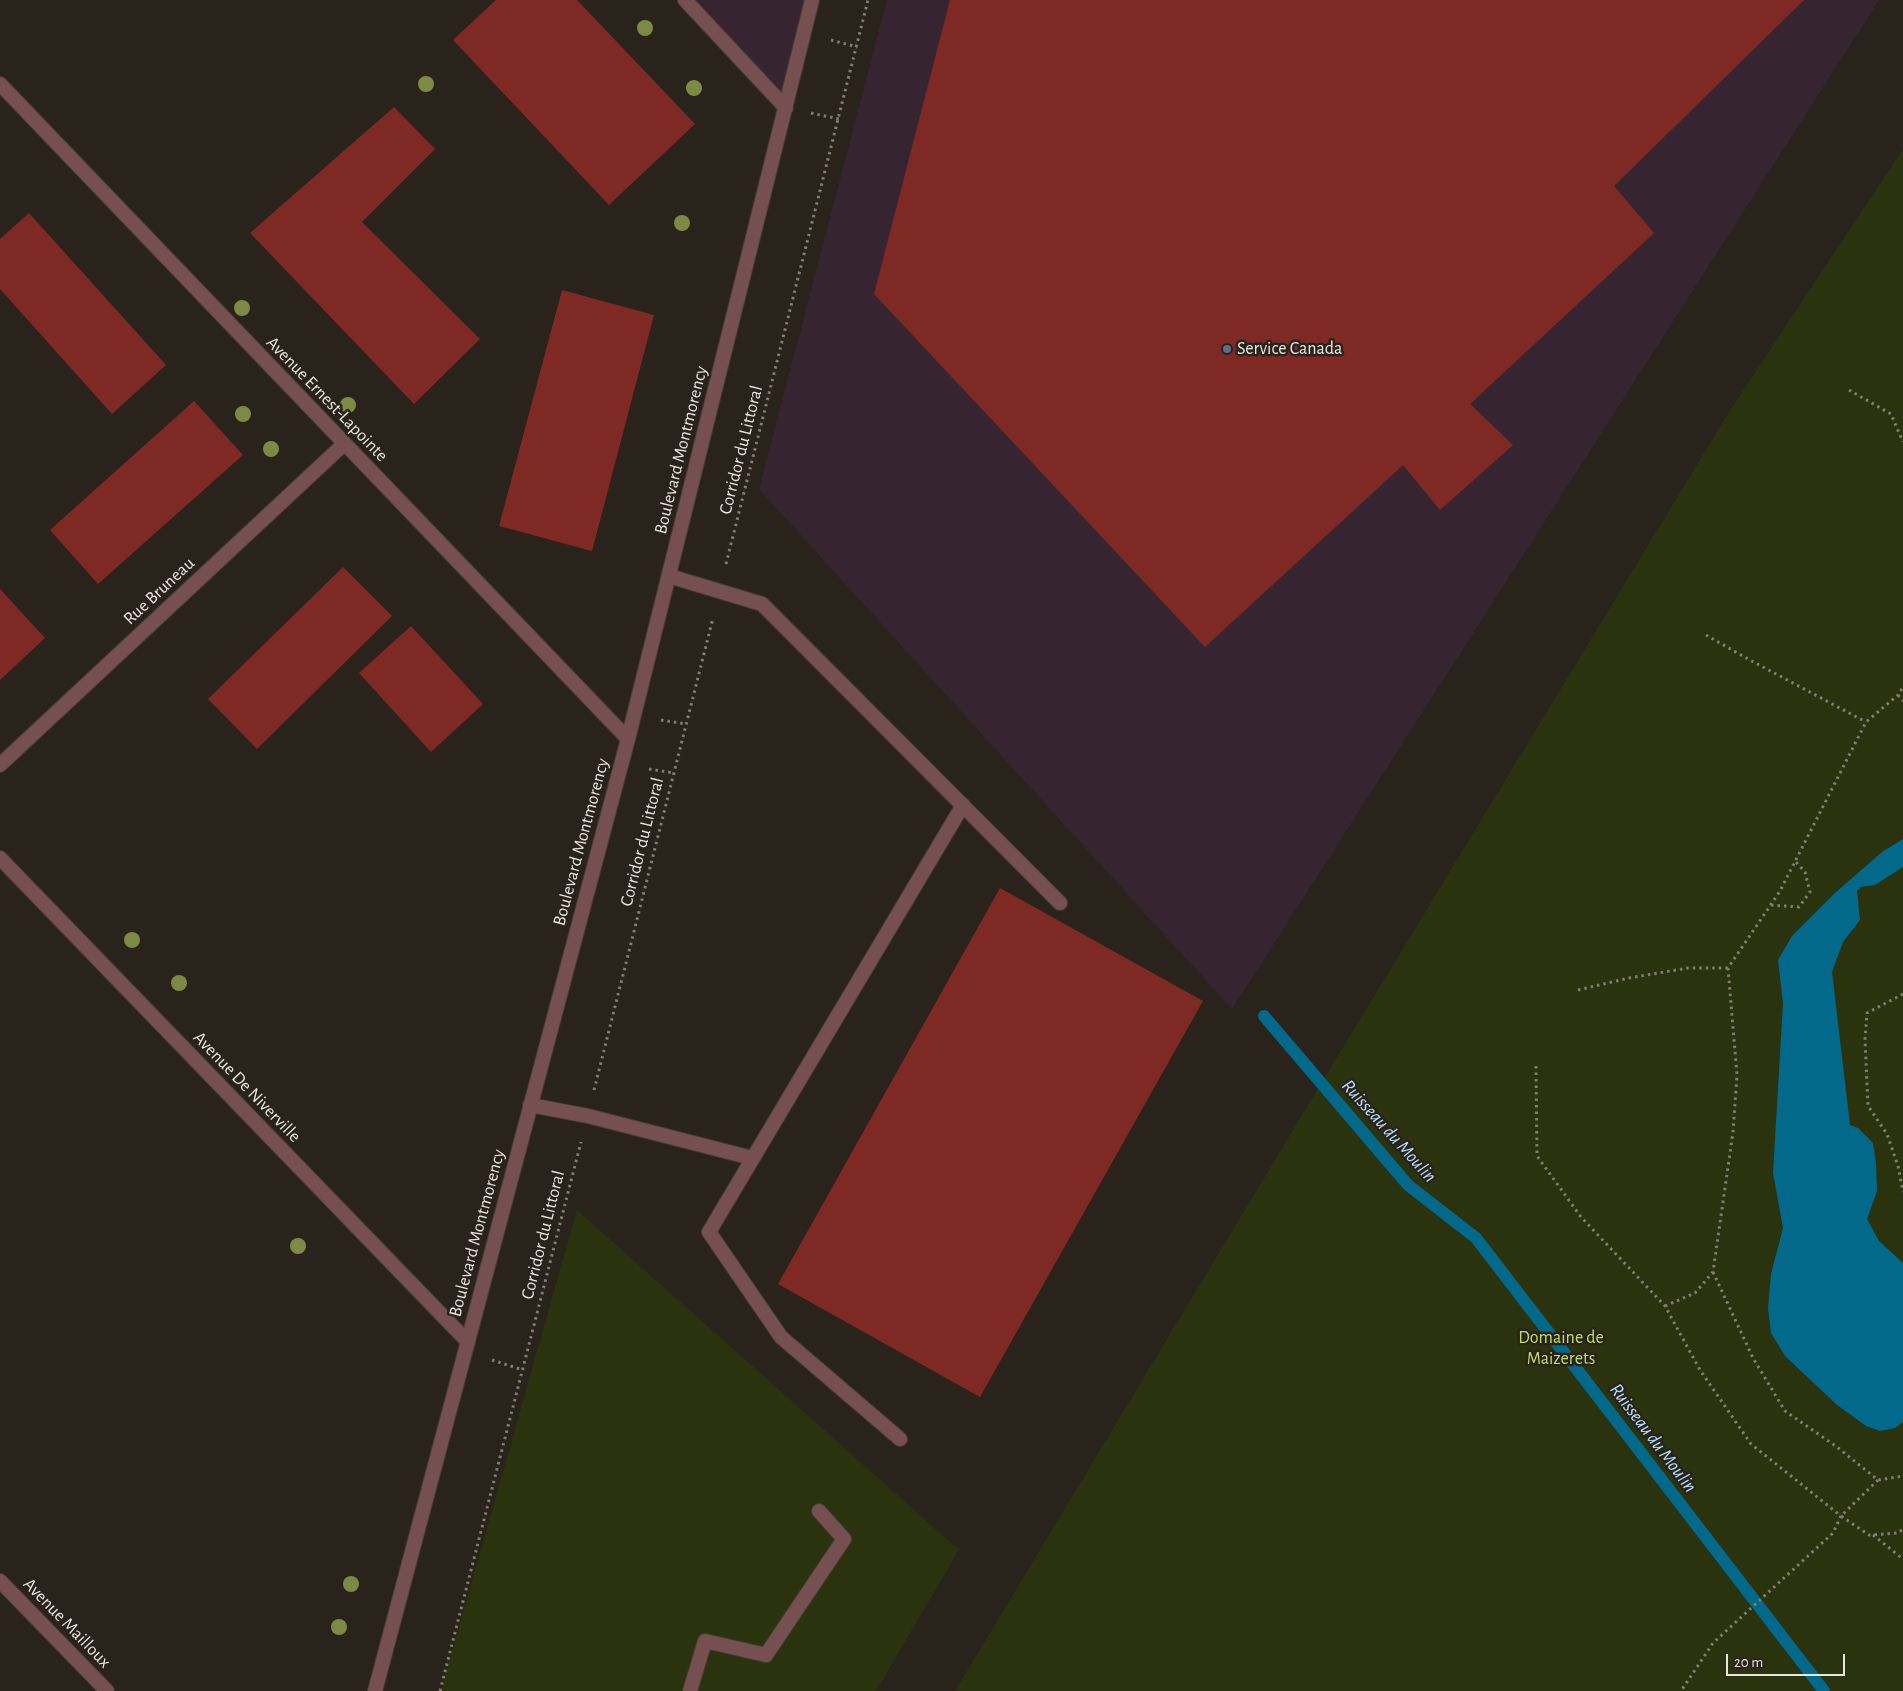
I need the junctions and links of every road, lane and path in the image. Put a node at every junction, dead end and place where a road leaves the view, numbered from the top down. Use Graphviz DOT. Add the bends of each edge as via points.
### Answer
graph roads {
  1 [pos="685,0"];
  2 [pos="812,0"];
  3 [pos="868,0"];
  4 [pos="0,84"];
  5 [pos="786,108"];
  6 [pos="1849,390"];
  7 [pos="1903,442"];
  8 [pos="344,444"];
  9 [pos="668,576"];
  10 [pos="720,591"];
  11 [pos="1706,635"];
  12 [pos="1903,687"];
  13 [pos="1898,695"];
  14 [pos="1903,701"];
  15 [pos="1866,722"];
  16 [pos="628,739"];
  17 [pos="0,765"];
  18 [pos="963,805"];
  19 [pos="0,858"];
  20 [pos="1796,861"];
  21 [pos="1060,903"];
  22 [pos="1770,905"];
  23 [pos="1728,968"];
  24 [pos="1578,990"];
  25 [pos="1903,994"];
  26 [pos="1536,1066"];
  27 [pos="530,1105"];
  28 [pos="588,1116"];
  29 [pos="752,1158"];
  30 [pos="1903,1192"];
  31 [pos="1713,1272"];
  32 [pos="1664,1306"];
  33 [pos="468,1342"];
  34 [pos="900,1439"];
  35 [pos="1903,1476"];
  36 [pos="1878,1480"];
  37 [pos="818,1511"];
  38 [pos="1841,1516"];
  39 [pos="1903,1528"];
  40 [pos="1873,1535"];
  41 [pos="1903,1559"];
  42 [pos="0,1581"];
  43 [pos="106,1691"];
  44 [pos="375,1691"];
  45 [pos="440,1691"];
  46 [pos="690,1691"];
  47 [pos="1681,1691"];
  1 -- 5 [label="street"];
  2 -- 5 [label="street, Boulevard Montmorency"];
  3 -- 10 [label="path, Corridor du Littoral"];
  4 -- 8 [label="street, Avenue Ernest-Lapointe"];
  5 -- 9 [label="street, Boulevard Montmorency"];
  6 -- 7 [label="path" via="1891,414"];
  8 -- 16 [label="street, Avenue Ernest-Lapointe"];
  8 -- 17 [label="street, Rue Bruneau"];
  9 -- 10 [label="street"];
  9 -- 16 [label="street, Boulevard Montmorency"];
  10 -- 18 [label="street" via="762,604"];
  10 -- 28 [label="path, Corridor du Littoral"];
  11 -- 15 [label="path"];
  12 -- 13 [label="path"];
  13 -- 14 [label="path"];
  13 -- 15 [label="path"];
  15 -- 20 [label="path"];
  16 -- 27 [label="street, Boulevard Montmorency"];
  18 -- 21 [label="street"];
  18 -- 29 [label="street"];
  19 -- 33 [label="street, Avenue De Niverville"];
  20 -- 22 [label="path"];
  20 -- 22 [label="path" via="1806,872 1810,892 1799,907"];
  22 -- 23 [label="path"];
  23 -- 24 [label="path" via="1688,968"];
  23 -- 31 [label="path" via="1737,1076 1733,1132"];
  25 -- 30 [label="path" via="1867,1012 1865,1039 1868,1106 1887,1134"];
  26 -- 32 [label="path" via="1537,1156 1581,1217"];
  27 -- 28 [label="street"];
  27 -- 33 [label="street, Boulevard Montmorency"];
  28 -- 29 [label="street"];
  28 -- 45 [label="path, Corridor du Littoral"];
  29 -- 34 [label="street" via="708,1232 781,1337"];
  31 -- 32 [label="path" via="1694,1293"];
  31 -- 36 [label="path" via="1753,1358 1784,1411"];
  32 -- 38 [label="path" via="1700,1370 1751,1444"];
  33 -- 44 [label="street, Boulevard Montmorency"];
  35 -- 36 [label="path"];
  36 -- 38 [label="path"];
  37 -- 46 [label="street" via="844,1539 766,1655 705,1641"];
  38 -- 40 [label="path"];
  38 -- 47 [label="path" via="1833,1533 1713,1643"];
  39 -- 40 [label="path" via="1898,1533"];
  40 -- 41 [label="path"];
  42 -- 43 [label="street, Avenue Mailloux"];
}
